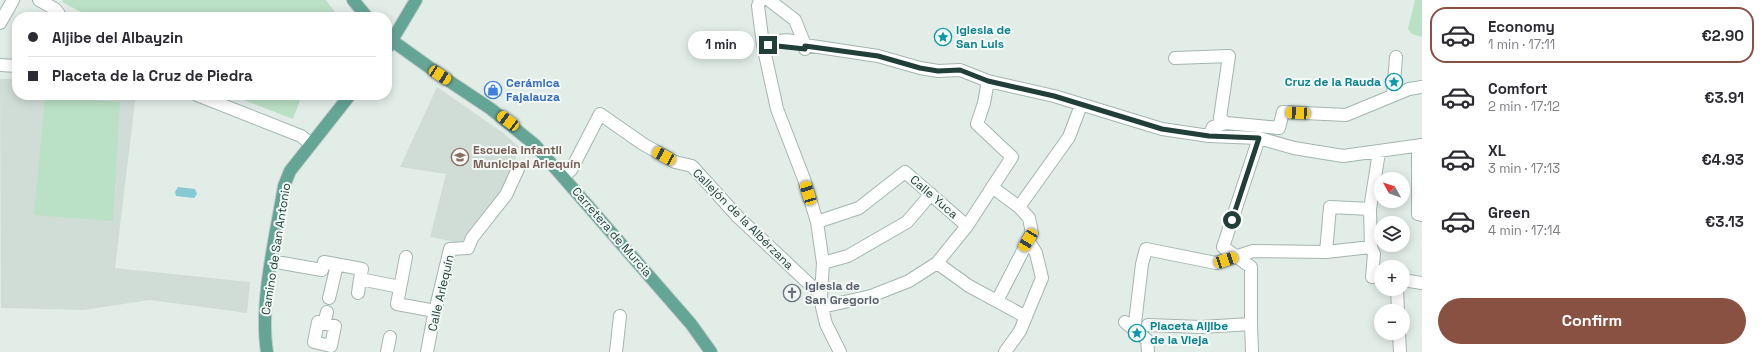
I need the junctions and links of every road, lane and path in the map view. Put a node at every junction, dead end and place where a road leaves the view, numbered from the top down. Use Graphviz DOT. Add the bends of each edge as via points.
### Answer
graph roads {
  1 [pos="13,0"];
  2 [pos="38,0"];
  3 [pos="353,0"];
  4 [pos="416,0"];
  5 [pos="756,0"];
  6 [pos="760,0"];
  7 [pos="769,0"];
  8 [pos="57,12"];
  9 [pos="363,12"];
  10 [pos="0,23"];
  11 [pos="392,37"];
  12 [pos="762,43"];
  13 [pos="392,44"];
  14 [pos="805,46"];
  15 [pos="1396,57"];
  16 [pos="1175,58"];
  17 [pos="0,64"];
  18 [pos="12,65"];
  19 [pos="988,81"];
  20 [pos="1422,88"];
  21 [pos="1393,95"];
  22 [pos="210,100"];
  23 [pos="346,100"];
  24 [pos="1081,105"];
  25 [pos="1226,123"];
  26 [pos="1209,136"];
  27 [pos="1259,138"];
  28 [pos="311,144"];
  29 [pos="1420,145"];
  30 [pos="1379,152"];
  31 [pos="518,169"];
  32 [pos="564,176"];
  33 [pos="992,187"];
  34 [pos="931,194"];
  35 [pos="1019,207"];
  36 [pos="1370,209"];
  37 [pos="1420,215"];
  38 [pos="817,222"];
  39 [pos="967,226"];
  40 [pos="1025,244"];
  41 [pos="1371,247"];
  42 [pos="1326,252"];
  43 [pos="406,257"];
  44 [pos="1236,257"];
  45 [pos="282,263"];
  46 [pos="823,263"];
  47 [pos="937,263"];
  48 [pos="336,264"];
  49 [pos="355,274"];
  50 [pos="1374,277"];
  51 [pos="1410,281"];
  52 [pos="1422,283"];
  53 [pos="400,287"];
  54 [pos="358,293"];
  55 [pos="330,298"];
  56 [pos="821,301"];
  57 [pos="996,301"];
  58 [pos="435,311"];
  59 [pos="327,312"];
  60 [pos="620,316"];
  61 [pos="1026,317"];
  62 [pos="1251,324"];
  63 [pos="1148,325"];
  64 [pos="390,337"];
  65 [pos="1399,340"];
  66 [pos="325,348"];
  67 [pos="267,352"];
  68 [pos="387,352"];
  69 [pos="428,352"];
  70 [pos="616,352"];
  71 [pos="711,352"];
  72 [pos="840,352"];
  73 [pos="1005,352"];
  74 [pos="1148,352"];
  75 [pos="1252,352"];
  76 [pos="1400,352"];
  1 -- 10 [label="street"];
  2 -- 8 [label="street"];
  3 -- 9 [label="main road"];
  4 -- 11 [label="main road"];
  5 -- 12 [label="street" via="755,22 759,45"];
  6 -- 12 [label="street" via="758,6"];
  7 -- 14 [label="street" via="795,20"];
  12 -- 14 [label="street" via="783,40 798,42"];
  12 -- 14 [label="street" via="805,49"];
  12 -- 38 [label="street" via="777,109 804,179"];
  13 -- 32 [label="main road, Carretera de Murcia" via="508,121"];
  14 -- 19 [label="street" via="878,56 938,71 960,70"];
  15 -- 21 [label="street"];
  16 -- 25 [label="street" via="1229,56 1220,118"];
  17 -- 18 [label="street"];
  19 -- 24 [label="street"];
  19 -- 33 [label="street" via="977,124 1012,157"];
  20 -- 21 [label="street" via="1409,89"];
  21 -- 25 [label="street" via="1346,115 1283,112 1279,128"];
  22 -- 28 [label="street" via="301,136"];
  23 -- 28 [label="main road, Camino de San Antonio"];
  24 -- 26 [label="street" via="1162,129"];
  24 -- 35 [label="street" via="1069,137"];
  25 -- 26 [label="street" via="1213,127"];
  26 -- 27 [label="street"];
  27 -- 30 [label="street" via="1294,148 1343,156"];
  27 -- 44 [label="street" via="1223,247"];
  28 -- 67 [label="main road, Camino de San Antonio" via="290,171 284,186 266,299"];
  29 -- 30 [label="street"];
  29 -- 37 [label="street"];
  30 -- 36 [label="street"];
  31 -- 58 [label="street, Calle Arlequín" via="506,195 472,238 468,248 450,249"];
  32 -- 56 [label="street, Callejón de la Albérzana" via="571,170 600,114 643,144 675,162 692,166"];
  32 -- 71 [label="main road, Carretera de Murcia" via="691,324"];
  33 -- 35 [label="street"];
  33 -- 39 [label="street"];
  34 -- 38 [label="street, Calle Yuca" via="905,172 859,208"];
  34 -- 39 [label="street, Calle Yuca"];
  34 -- 46 [label="street" via="907,222 848,256"];
  35 -- 40 [label="street" via="1029,218 1032,233"];
  36 -- 41 [label="street"];
  36 -- 42 [label="street" via="1330,207"];
  38 -- 46 [label="street"];
  39 -- 47 [label="street"];
  40 -- 57 [label="street"];
  40 -- 61 [label="street" via="1036,254 1042,278"];
  41 -- 42 [label="street"];
  41 -- 50 [label="street" via="1374,254"];
  42 -- 44 [label="street" via="1253,251"];
  43 -- 53 [label="street"];
  44 -- 62 [label="street" via="1251,267"];
  44 -- 74 [label="street" via="1216,263 1146,249 1130,323 1147,340"];
  45 -- 48 [label="street" via="322,270 324,262"];
  46 -- 56 [label="street"];
  47 -- 56 [label="street" via="908,281 871,296"];
  47 -- 57 [label="street" via="969,286"];
  48 -- 49 [label="street"];
  48 -- 55 [label="street"];
  49 -- 53 [label="street"];
  49 -- 54 [label="street"];
  51 -- 52 [label="street"];
  53 -- 58 [label="street" via="397,304"];
  56 -- 72 [label="street" via="826,324"];
  57 -- 61 [label="street"];
  58 -- 69 [label="street, Calle Arlequín"];
  59 -- 66 [label="street" via="324,324 335,326 331,346"];
  60 -- 70 [label="street"];
  61 -- 73 [label="street" via="1020,331"];
  62 -- 63 [label="street" via="1201,327"];
  62 -- 75 [label="street"];
  64 -- 68 [label="street"];
  65 -- 76 [label="street"];
}
